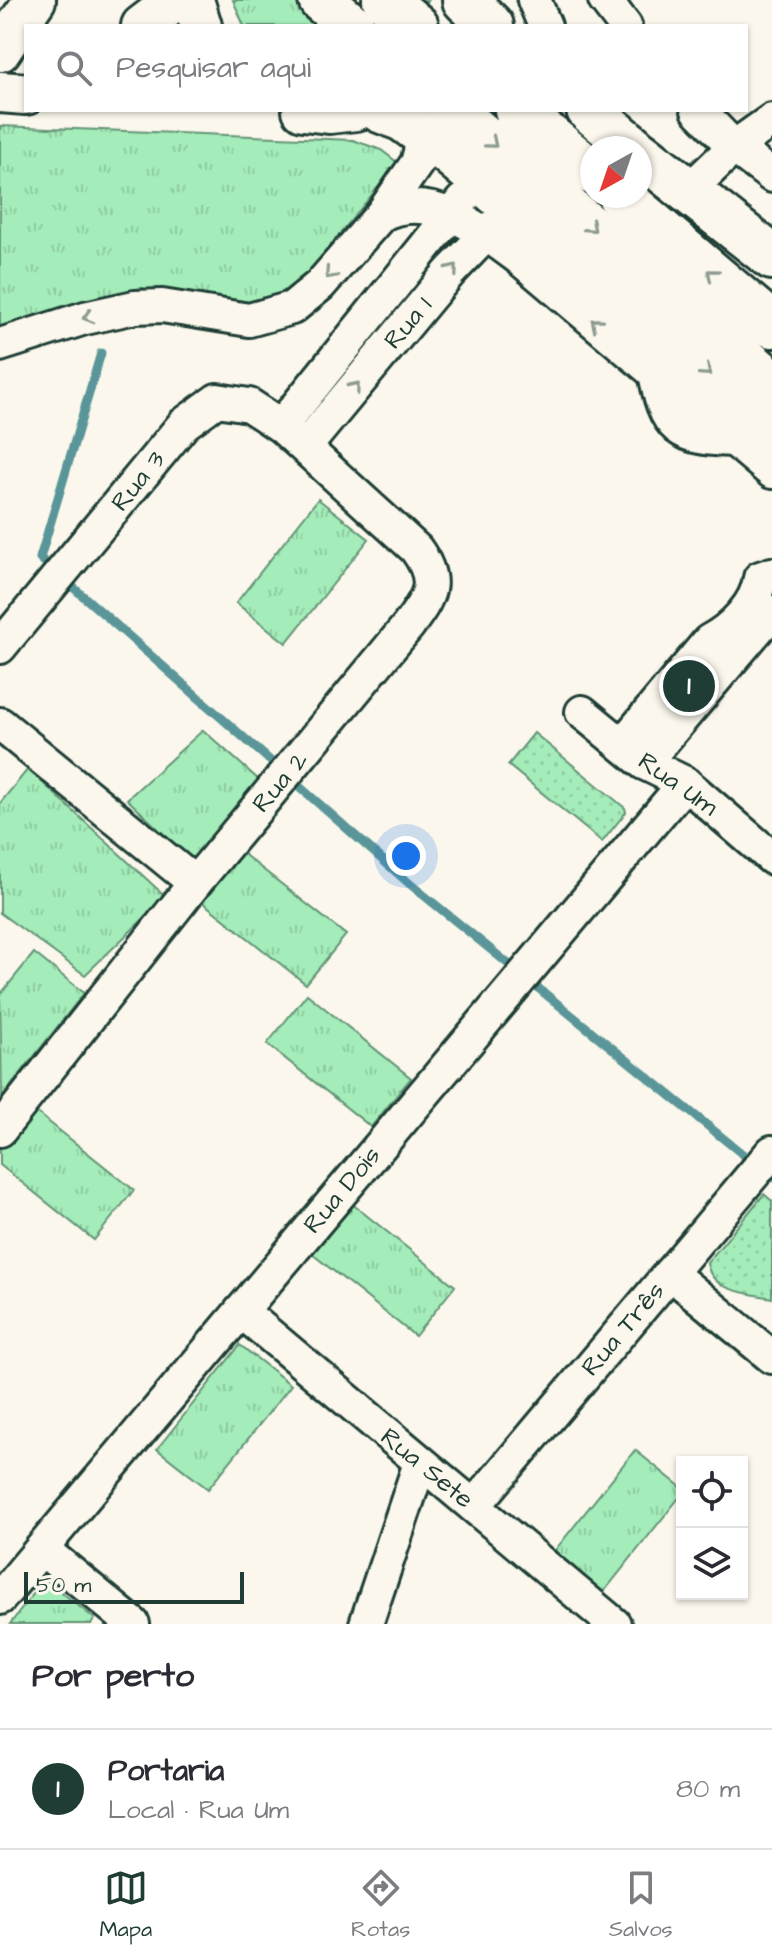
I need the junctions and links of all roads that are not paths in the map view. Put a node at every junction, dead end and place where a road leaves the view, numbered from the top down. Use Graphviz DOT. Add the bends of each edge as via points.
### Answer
graph roads {
  1 [pos="35,0"];
  2 [pos="176,0"];
  3 [pos="193,0"];
  4 [pos="321,0"];
  5 [pos="385,0"];
  6 [pos="464,0"];
  7 [pos="534,0"];
  8 [pos="605,0"];
  9 [pos="145,24"];
  10 [pos="200,24"];
  11 [pos="350,24"];
  12 [pos="414,24"];
  13 [pos="457,24"];
  14 [pos="489,24"];
  15 [pos="544,24"];
  16 [pos="623,24"];
  17 [pos="0,51"];
  18 [pos="24,65"];
  19 [pos="0,69"];
  20 [pos="0,92"];
  21 [pos="24,94"];
  22 [pos="385,112"];
  23 [pos="517,112"];
  24 [pos="700,112"];
  25 [pos="772,120"];
  26 [pos="438,122"];
  27 [pos="734,147"];
  28 [pos="652,162"];
  29 [pos="469,170"];
  30 [pos="580,176"];
  31 [pos="772,176"];
  32 [pos="688,191"];
  33 [pos="524,192"];
  34 [pos="634,208"];
  35 [pos="381,215"];
  36 [pos="453,217"];
  37 [pos="772,257"];
  38 [pos="647,320"];
  39 [pos="772,325"];
  40 [pos="0,345"];
  41 [pos="655,373"];
  42 [pos="772,382"];
  43 [pos="753,434"];
  44 [pos="293,436"];
  45 [pos="772,440"];
  46 [pos="772,472"];
  47 [pos="766,576"];
  48 [pos="772,612"];
  49 [pos="0,647"];
  50 [pos="582,712"];
  51 [pos="0,724"];
  52 [pos="634,753"];
  53 [pos="685,783"];
  54 [pos="772,858"];
  55 [pos="195,883"];
  56 [pos="1,1125"];
  57 [pos="771,1154"];
  58 [pos="670,1273"];
  59 [pos="241,1311"];
  60 [pos="772,1325"];
  61 [pos="737,1328"];
  62 [pos="772,1357"];
  63 [pos="420,1463"];
  64 [pos="474,1506"];
  65 [pos="42,1549"];
  66 [pos="0,1598"];
  67 [pos="133,1624"];
  68 [pos="366,1624"];
  69 [pos="614,1624"];
  1 -- 17 [label="main road"];
  2 -- 9 [label="main road"];
  3 -- 10 [label="main road"];
  4 -- 11 [label="highway"];
  5 -- 12 [label="highway"];
  6 -- 13 [label="main road"];
  6 -- 14 [label="highway"];
  7 -- 15 [label="street"];
  8 -- 16 [label="street"];
  18 -- 19 [label="main road"];
  20 -- 21 [label="main road"];
  22 -- 26 [label="highway"];
  23 -- 33 [label="highway"];
  24 -- 27 [label="street"];
  25 -- 27 [label="street"];
  26 -- 29 [label="highway"];
  26 -- 33 [label="highway, one-way"];
  26 -- 35 [label="street"];
  27 -- 31 [label="street"];
  27 -- 32 [label="street"];
  28 -- 32 [label="highway"];
  29 -- 33 [label="highway"];
  29 -- 36 [label="street, Rua 1" via="468,189"];
  30 -- 33 [label="highway"];
  32 -- 37 [label="highway"];
  33 -- 36 [label="street"];
  33 -- 38 [label="highway"];
  41 -- 33 [label="street, one-way"];
  33 -- 42 [label="highway, one-way"];
  44 -- 33 [label="street, Rua 1, one-way"];
  39 -- 34 [label="highway, one-way"];
  35 -- 36 [label="street" via="414,206"];
  35 -- 40 [label="street, one-way" via="311,294 281,313 249,320 162,306 135,307"];
  36 -- 44 [label="street, Rua 1"];
  38 -- 41 [label="street"];
  38 -- 43 [label="highway, one-way"];
  41 -- 43 [label="street"];
  43 -- 45 [label="street"];
  43 -- 46 [label="street"];
  44 -- 49 [label="street, Rua 3" via="249,405 217,400 201,409"];
  44 -- 55 [label="street, Rua 2" via="416,549 432,580 425,603 408,626"];
  47 -- 52 [label="street" via="725,633 709,641"];
  48 -- 52 [label="street"];
  50 -- 52 [label="street, Rua Um"];
  51 -- 55 [label="street"];
  52 -- 53 [label="street, Rua Um"];
  53 -- 54 [label="street, Rua Um"];
  53 -- 59 [label="street, Rua Dois"];
  55 -- 56 [label="street, Rua 2"];
  57 -- 58 [label="street, Rua Três"];
  58 -- 61 [label="street"];
  58 -- 64 [label="street, Rua Três"];
  59 -- 63 [label="street, Rua Sete"];
  59 -- 65 [label="street, Rua Dois"];
  60 -- 61 [label="street"];
  61 -- 62 [label="street"];
  63 -- 64 [label="street, Rua Sete"];
  63 -- 68 [label="street"];
  64 -- 69 [label="street, Rua Sete"];
  65 -- 66 [label="street, Rua Dois"];
  65 -- 67 [label="street"];
}
